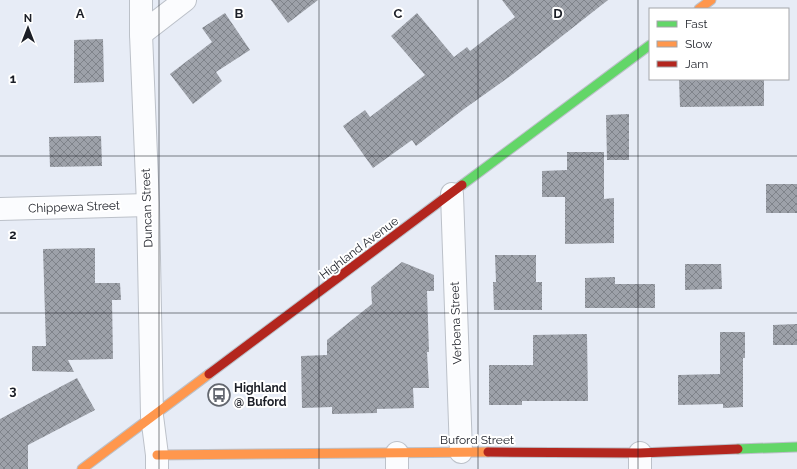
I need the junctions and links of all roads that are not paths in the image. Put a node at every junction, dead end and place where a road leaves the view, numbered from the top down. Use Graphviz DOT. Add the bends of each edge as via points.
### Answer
graph roads {
  1 [pos="141,0"];
  2 [pos="185,0"];
  3 [pos="711,0"];
  4 [pos="700,8"];
  5 [pos="141,34"];
  6 [pos="649,46"];
  7 [pos="452,194"];
  8 [pos="148,205"];
  9 [pos="0,209"];
  10 [pos="152,416"];
  11 [pos="797,447"];
  12 [pos="461,452"];
  13 [pos="397,461"];
  14 [pos="640,461"];
  15 [pos="157,462"];
  16 [pos="82,469"];
  1 -- 5 [label="street, Duncan Street"];
  2 -- 5 [label="street"];
  3 -- 4 [label="street"];
  5 -- 8 [label="street, Duncan Street"];
  6 -- 7 [label="street, Highland Avenue"];
  7 -- 10 [label="street, Highland Avenue"];
  7 -- 12 [label="street, Verbena Street"];
  8 -- 9 [label="street, Chippewa Street"];
  8 -- 10 [label="street, Duncan Street"];
  10 -- 15 [label="street, Duncan Street"];
  10 -- 16 [label="street, Highland Avenue"];
  11 -- 14 [label="street, Buford Street"];
  12 -- 13 [label="street, Buford Street"];
  12 -- 14 [label="street, Buford Street"];
  13 -- 15 [label="street, Buford Street"];
}
